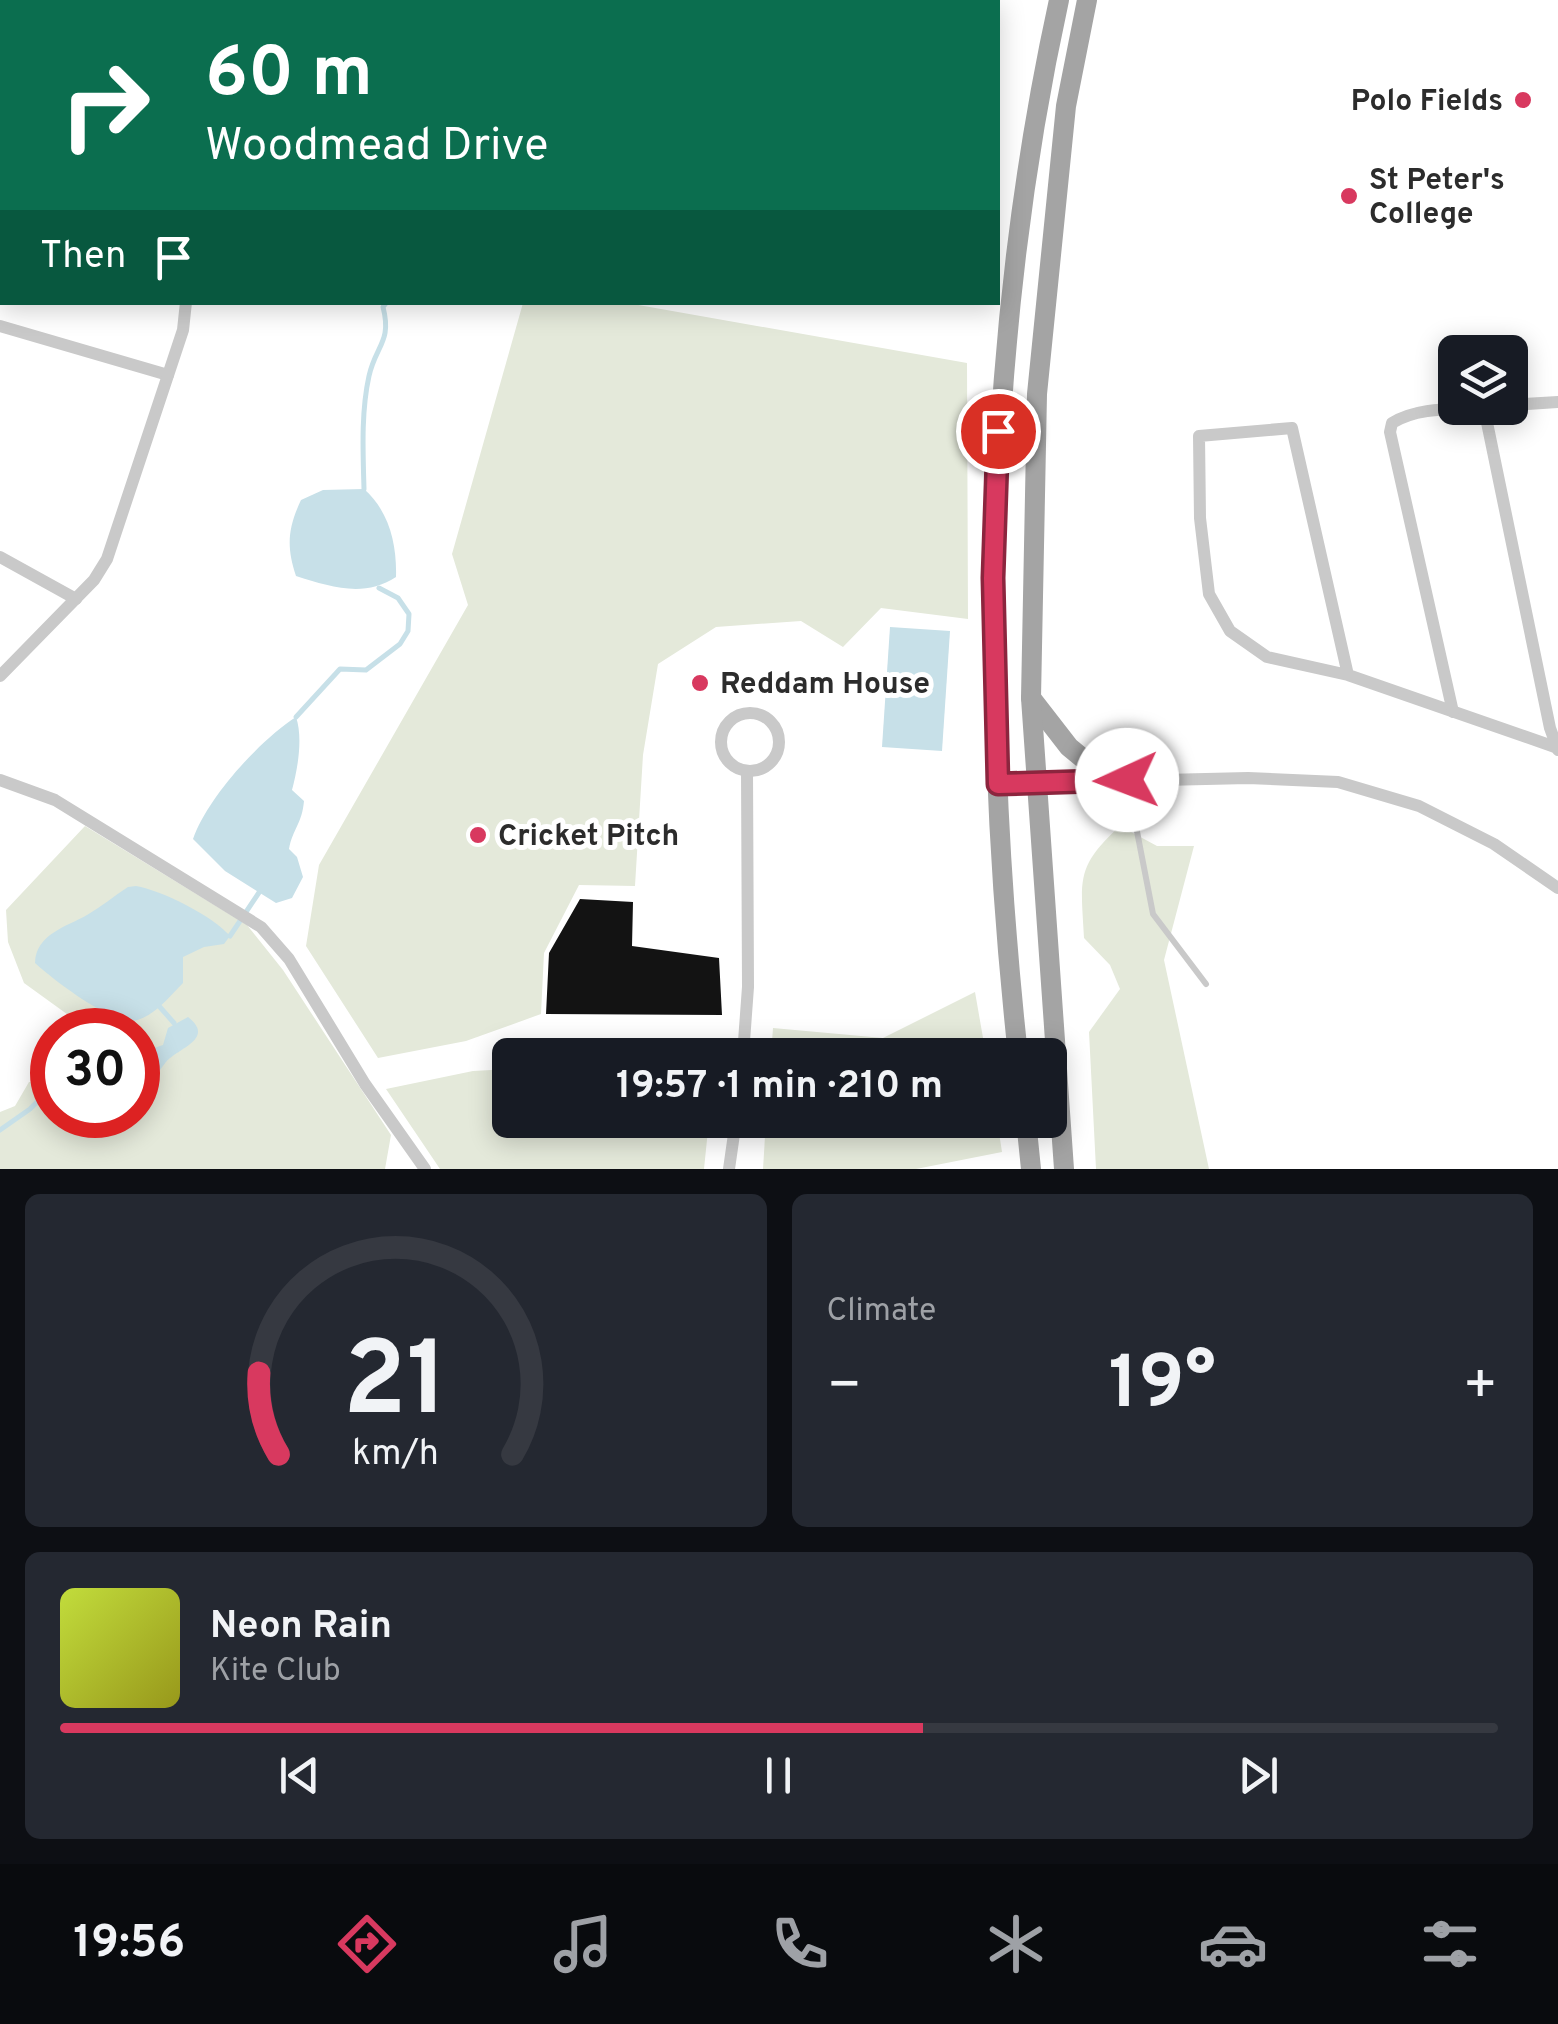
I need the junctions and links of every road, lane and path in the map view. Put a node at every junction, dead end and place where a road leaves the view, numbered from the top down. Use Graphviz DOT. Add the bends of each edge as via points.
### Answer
graph roads {
  1 [pos="1059,0"];
  2 [pos="1087,0"];
  3 [pos="186,305"];
  4 [pos="0,326"];
  5 [pos="168,375"];
  6 [pos="1558,402"];
  7 [pos="1528,404"];
  8 [pos="1438,411"];
  9 [pos="1488,425"];
  10 [pos="0,557"];
  11 [pos="76,599"];
  12 [pos="1348,675"];
  13 [pos="0,676"];
  14 [pos="1032,698"];
  15 [pos="1453,712"];
  16 [pos="1557,748"];
  17 [pos="747,771"];
  18 [pos="0,780"];
  19 [pos="1127,780"];
  20 [pos="1036,783"];
  21 [pos="998,784"];
  22 [pos="1558,888"];
  23 [pos="1206,984"];
  24 [pos="744,1038"];
  25 [pos="1017,1038"];
  26 [pos="733,1138"];
  27 [pos="1028,1138"];
  28 [pos="424,1169"];
  29 [pos="729,1169"];
  30 [pos="1031,1169"];
  31 [pos="1064,1169"];
  1 -- 21 [label="main road" via="1032,142 998,431"];
  2 -- 14 [label="main road" via="1066,106 1037,394"];
  3 -- 5 [label="street"];
  4 -- 5 [label="street"];
  5 -- 11 [label="street" via="107,559"];
  6 -- 7 [label="street"];
  8 -- 15 [label="street" via="1399,418 1390,432"];
  9 -- 16 [label="street"];
  10 -- 11 [label="street"];
  11 -- 13 [label="street"];
  12 -- 12 [label="street" via="1268,656 1230,631 1209,594 1199,436 1292,428"];
  12 -- 15 [label="street"];
  14 -- 19 [label="main road" via="1086,761"];
  14 -- 20 [label="main road"];
  15 -- 16 [label="street"];
  17 -- 17 [label="street" via="726,759 721,741 735,718 753,713 770,721 779,748 769,764"];
  17 -- 24 [label="street"];
  18 -- 28 [label="street" via="55,800 261,927 289,959"];
  19 -- 20 [label="street"];
  19 -- 22 [label="street" via="1302,779 1377,791 1494,844"];
  19 -- 23 [label="lane" via="1153,914"];
  20 -- 21 [label="street"];
  20 -- 31 [label="main road"];
  21 -- 25 [label="main road"];
  26 -- 29 [label="street"];
  27 -- 30 [label="main road"];
}
